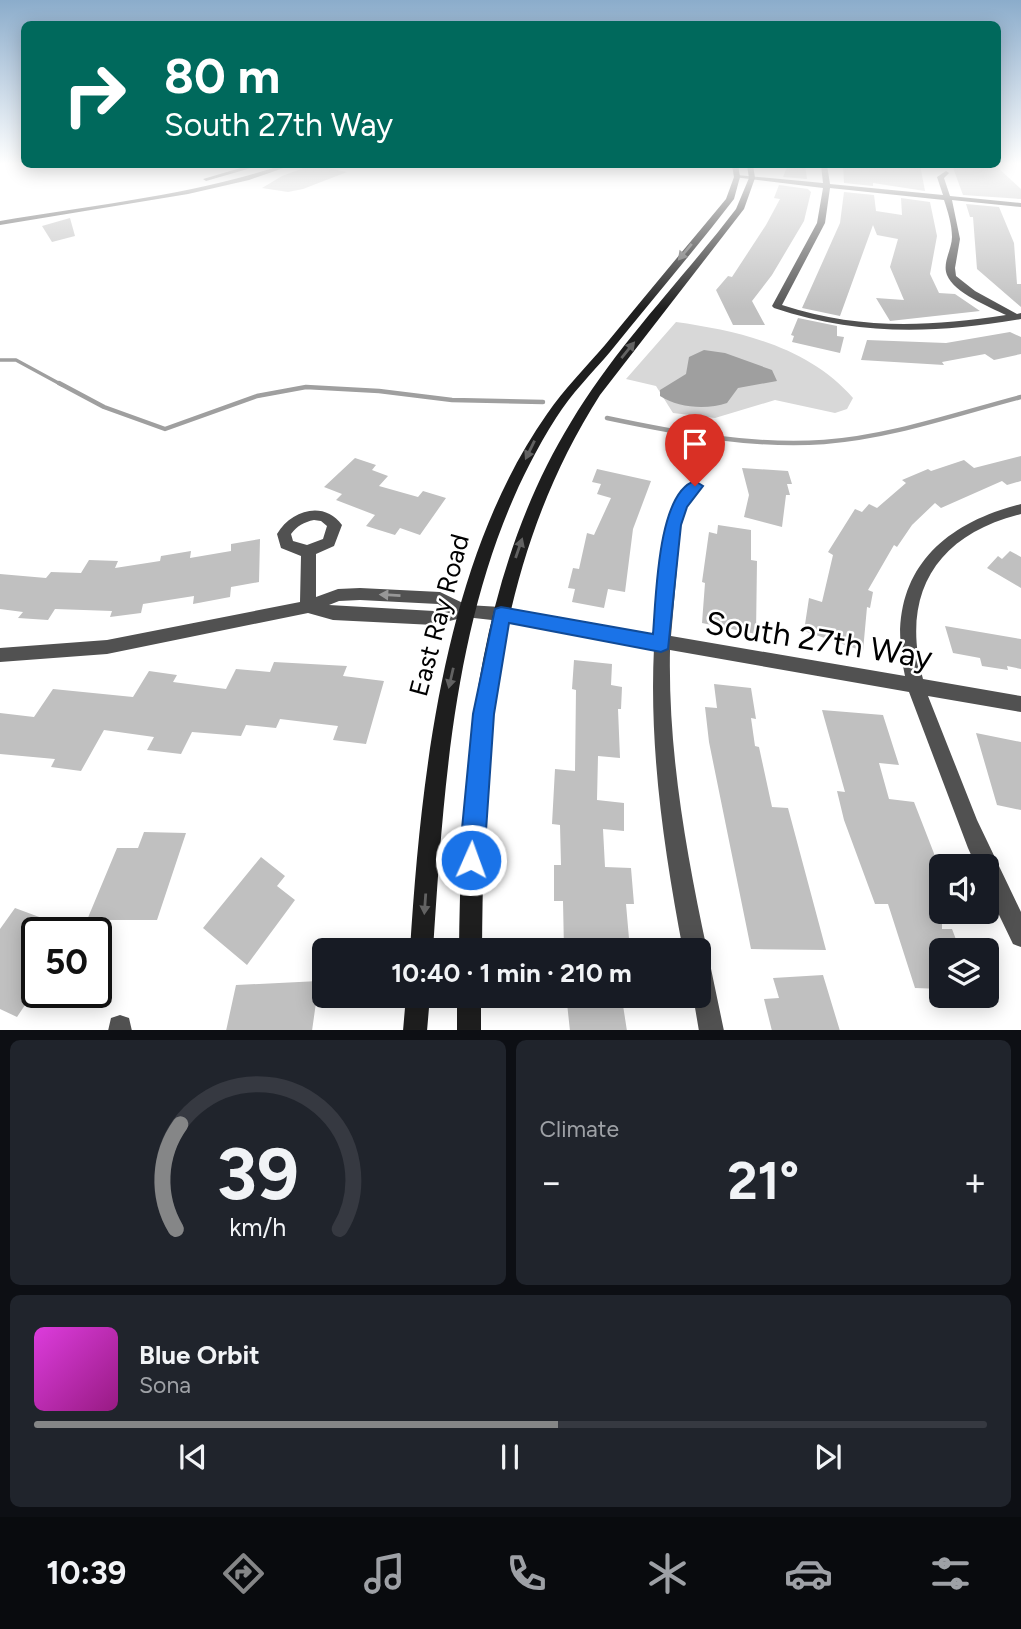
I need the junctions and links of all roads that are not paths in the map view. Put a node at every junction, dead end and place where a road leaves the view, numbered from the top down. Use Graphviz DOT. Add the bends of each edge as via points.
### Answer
graph roads {
  1 [pos="62,213"];
  2 [pos="718,213"];
  3 [pos="737,213"];
  4 [pos="825,213"];
  5 [pos="952,213"];
  6 [pos="0,223"];
  7 [pos="1018,316"];
  8 [pos="695,486"];
  9 [pos="1021,509"];
  10 [pos="309,551"];
  11 [pos="308,607"];
  12 [pos="483,613"];
  13 [pos="661,644"];
  14 [pos="0,655"];
  15 [pos="917,686"];
  16 [pos="1021,704"];
  17 [pos="982,854"];
  18 [pos="999,891"];
  19 [pos="1021,936"];
  20 [pos="422,938"];
  21 [pos="470,938"];
  22 [pos="693,938"];
  23 [pos="417,1008"];
  24 [pos="469,1008"];
  25 [pos="707,1008"];
  26 [pos="415,1030"];
  27 [pos="469,1030"];
  28 [pos="712,1030"];
  1 -- 6 [label="street"];
  2 -- 12 [label="main road, East Ray Road, one-way" via="563,399 536,438 488,541"];
  12 -- 3 [label="main road, East Ray Road, one-way" via="519,547 563,445 588,405"];
  4 -- 7 [label="street" via="777,306 835,322 890,330 929,330"];
  5 -- 7 [label="street" via="956,243 952,277 967,290"];
  8 -- 13 [label="street" via="680,505 673,525"];
  9 -- 15 [label="street" via="978,524 926,566 909,624 910,662"];
  10 -- 11 [label="street"];
  11 -- 12 [label="street" via="333,613 434,618"];
  11 -- 14 [label="street" via="107,647"];
  12 -- 13 [label="street, South 27th Way"];
  12 -- 20 [label="main road, East Ray Road, one-way" via="437,757"];
  12 -- 21 [label="main road, East Ray Road" via="484,714 472,838"];
  13 -- 15 [label="street, South 27th Way"];
  13 -- 22 [label="street" via="671,810"];
  15 -- 16 [label="street, South 27th Way"];
  15 -- 17 [label="street"];
  18 -- 19 [label="street"];
  23 -- 26 [label="main road"];
  24 -- 27 [label="main road"];
  25 -- 28 [label="street"];
}
